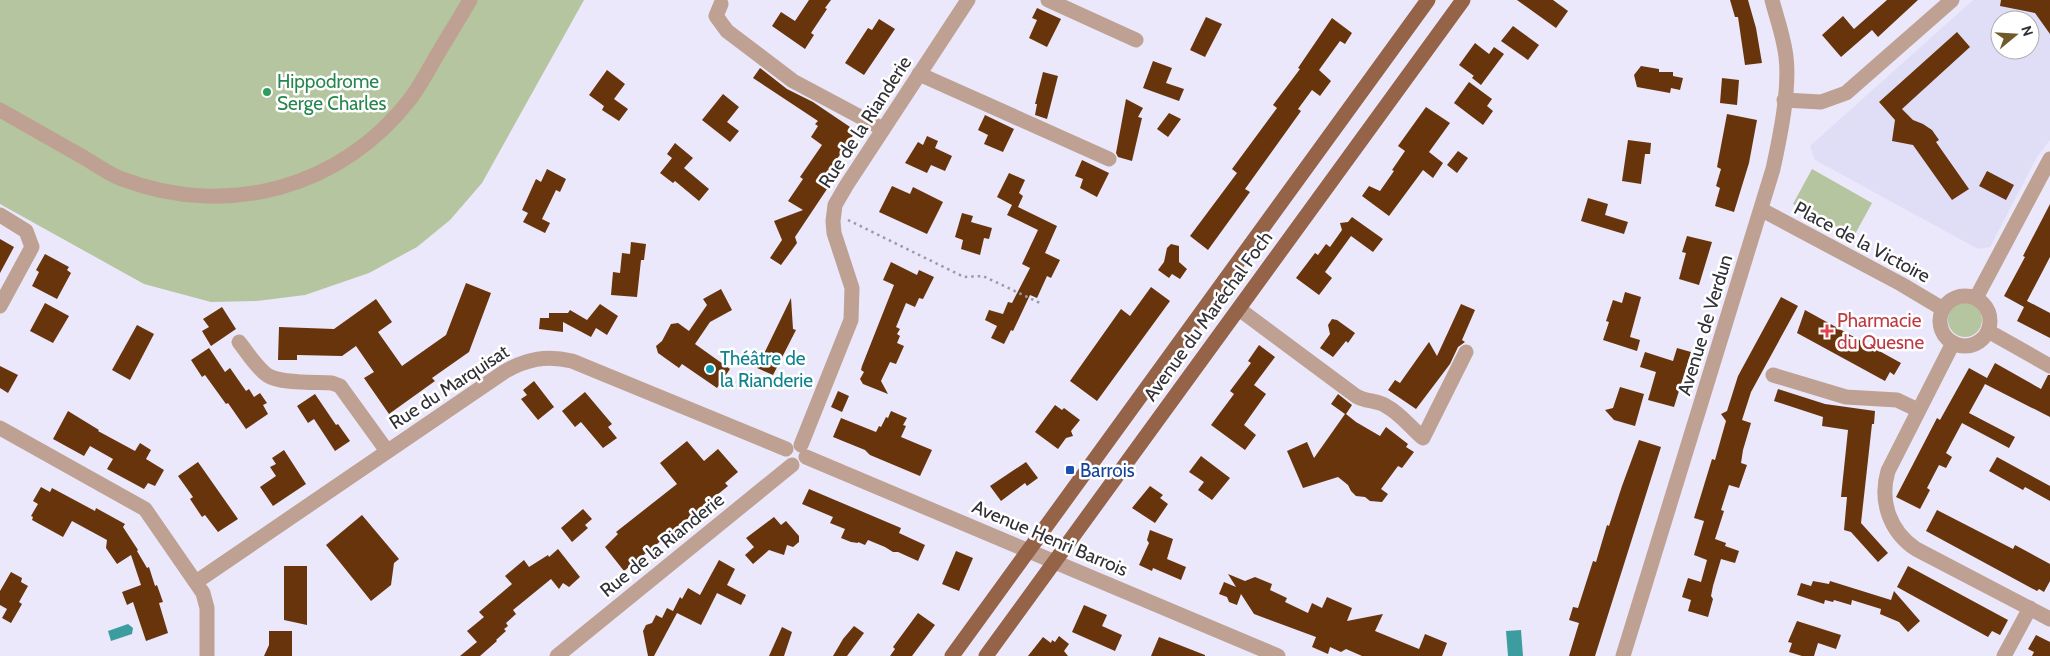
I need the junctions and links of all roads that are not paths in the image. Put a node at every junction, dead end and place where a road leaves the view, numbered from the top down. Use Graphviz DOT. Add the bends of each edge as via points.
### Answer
graph roads {
  1 [pos="470,0"];
  2 [pos="968,0"];
  3 [pos="1048,0"];
  4 [pos="1428,0"];
  5 [pos="1463,0"];
  6 [pos="1772,0"];
  7 [pos="1952,0"];
  8 [pos="721,4"];
  9 [pos="1136,40"];
  10 [pos="919,74"];
  11 [pos="1784,100"];
  12 [pos="0,110"];
  13 [pos="883,129"];
  14 [pos="1109,159"];
  15 [pos="2050,159"];
  16 [pos="1762,210"];
  17 [pos="0,215"];
  18 [pos="1976,298"];
  19 [pos="0,306"];
  20 [pos="1239,309"];
  21 [pos="1943,309"];
  22 [pos="1988,331"];
  23 [pos="239,342"];
  24 [pos="1953,343"];
  25 [pos="1466,352"];
  26 [pos="2050,366"];
  27 [pos="1772,375"];
  28 [pos="1918,410"];
  29 [pos="0,428"];
  30 [pos="798,450"];
  31 [pos="387,451"];
  32 [pos="1029,551"];
  33 [pos="1054,562"];
  34 [pos="196,582"];
  35 [pos="2030,608"];
  36 [pos="2050,619"];
  37 [pos="207,656"];
  38 [pos="557,656"];
  39 [pos="952,656"];
  40 [pos="986,656"];
  41 [pos="1278,656"];
  42 [pos="1623,656"];
  43 [pos="2004,656"];
  1 -- 12 [label="street" via="412,97 391,120 358,150 313,177 276,190 232,197 154,190 120,178"];
  2 -- 10 [label="street, Rue de la Rianderie"];
  3 -- 9 [label="street"];
  4 -- 32 [label="main road, Avenue du Maréchal Foch"];
  5 -- 20 [label="main road, Avenue du Maréchal Foch"];
  6 -- 11 [label="street, Avenue de Verdun" via="1786,57"];
  7 -- 11 [label="street" via="1846,93 1821,102"];
  8 -- 13 [label="street" via="716,16 727,31 793,82"];
  10 -- 13 [label="street, Rue de la Rianderie"];
  10 -- 14 [label="street"];
  11 -- 16 [label="street, Avenue de Verdun" via="1775,161"];
  13 -- 30 [label="street, Rue de la Rianderie" via="833,212 834,233 852,288 851,320"];
  15 -- 18 [label="street"];
  16 -- 21 [label="street, Place de la Victoire"];
  16 -- 42 [label="street, Avenue de Verdun"];
  17 -- 19 [label="street" via="26,231 32,248"];
  18 -- 21 [label="street" via="1956,297"];
  18 -- 22 [label="street" via="1988,310"];
  20 -- 25 [label="street" via="1356,396 1387,406 1423,438"];
  20 -- 33 [label="main road, Avenue du Maréchal Foch"];
  21 -- 24 [label="street" via="1941,328"];
  22 -- 24 [label="street" via="1973,345"];
  22 -- 26 [label="street"];
  23 -- 31 [label="street, Rue du Marquisat" via="272,377 340,386"];
  24 -- 28 [label="street"];
  27 -- 28 [label="street" via="1846,397 1897,400"];
  28 -- 35 [label="street" via="1885,480 1887,510 1894,528 1916,549"];
  29 -- 34 [label="street" via="140,504"];
  30 -- 31 [label="street, Rue du Marquisat" via="572,361 547,358 528,360 504,372"];
  30 -- 32 [label="street, Avenue Henri Barrois"];
  30 -- 38 [label="street, Rue de la Rianderie" via="801,464 792,465"];
  31 -- 34 [label="street, Rue du Marquisat"];
  32 -- 33 [label="street, Avenue Henri Barrois"];
  32 -- 39 [label="main road, Avenue du Maréchal Foch"];
  33 -- 40 [label="main road, Avenue du Maréchal Foch"];
  33 -- 41 [label="street, Avenue Henri Barrois"];
  34 -- 37 [label="street" via="207,608"];
  35 -- 36 [label="street"];
  35 -- 43 [label="street"];
}
